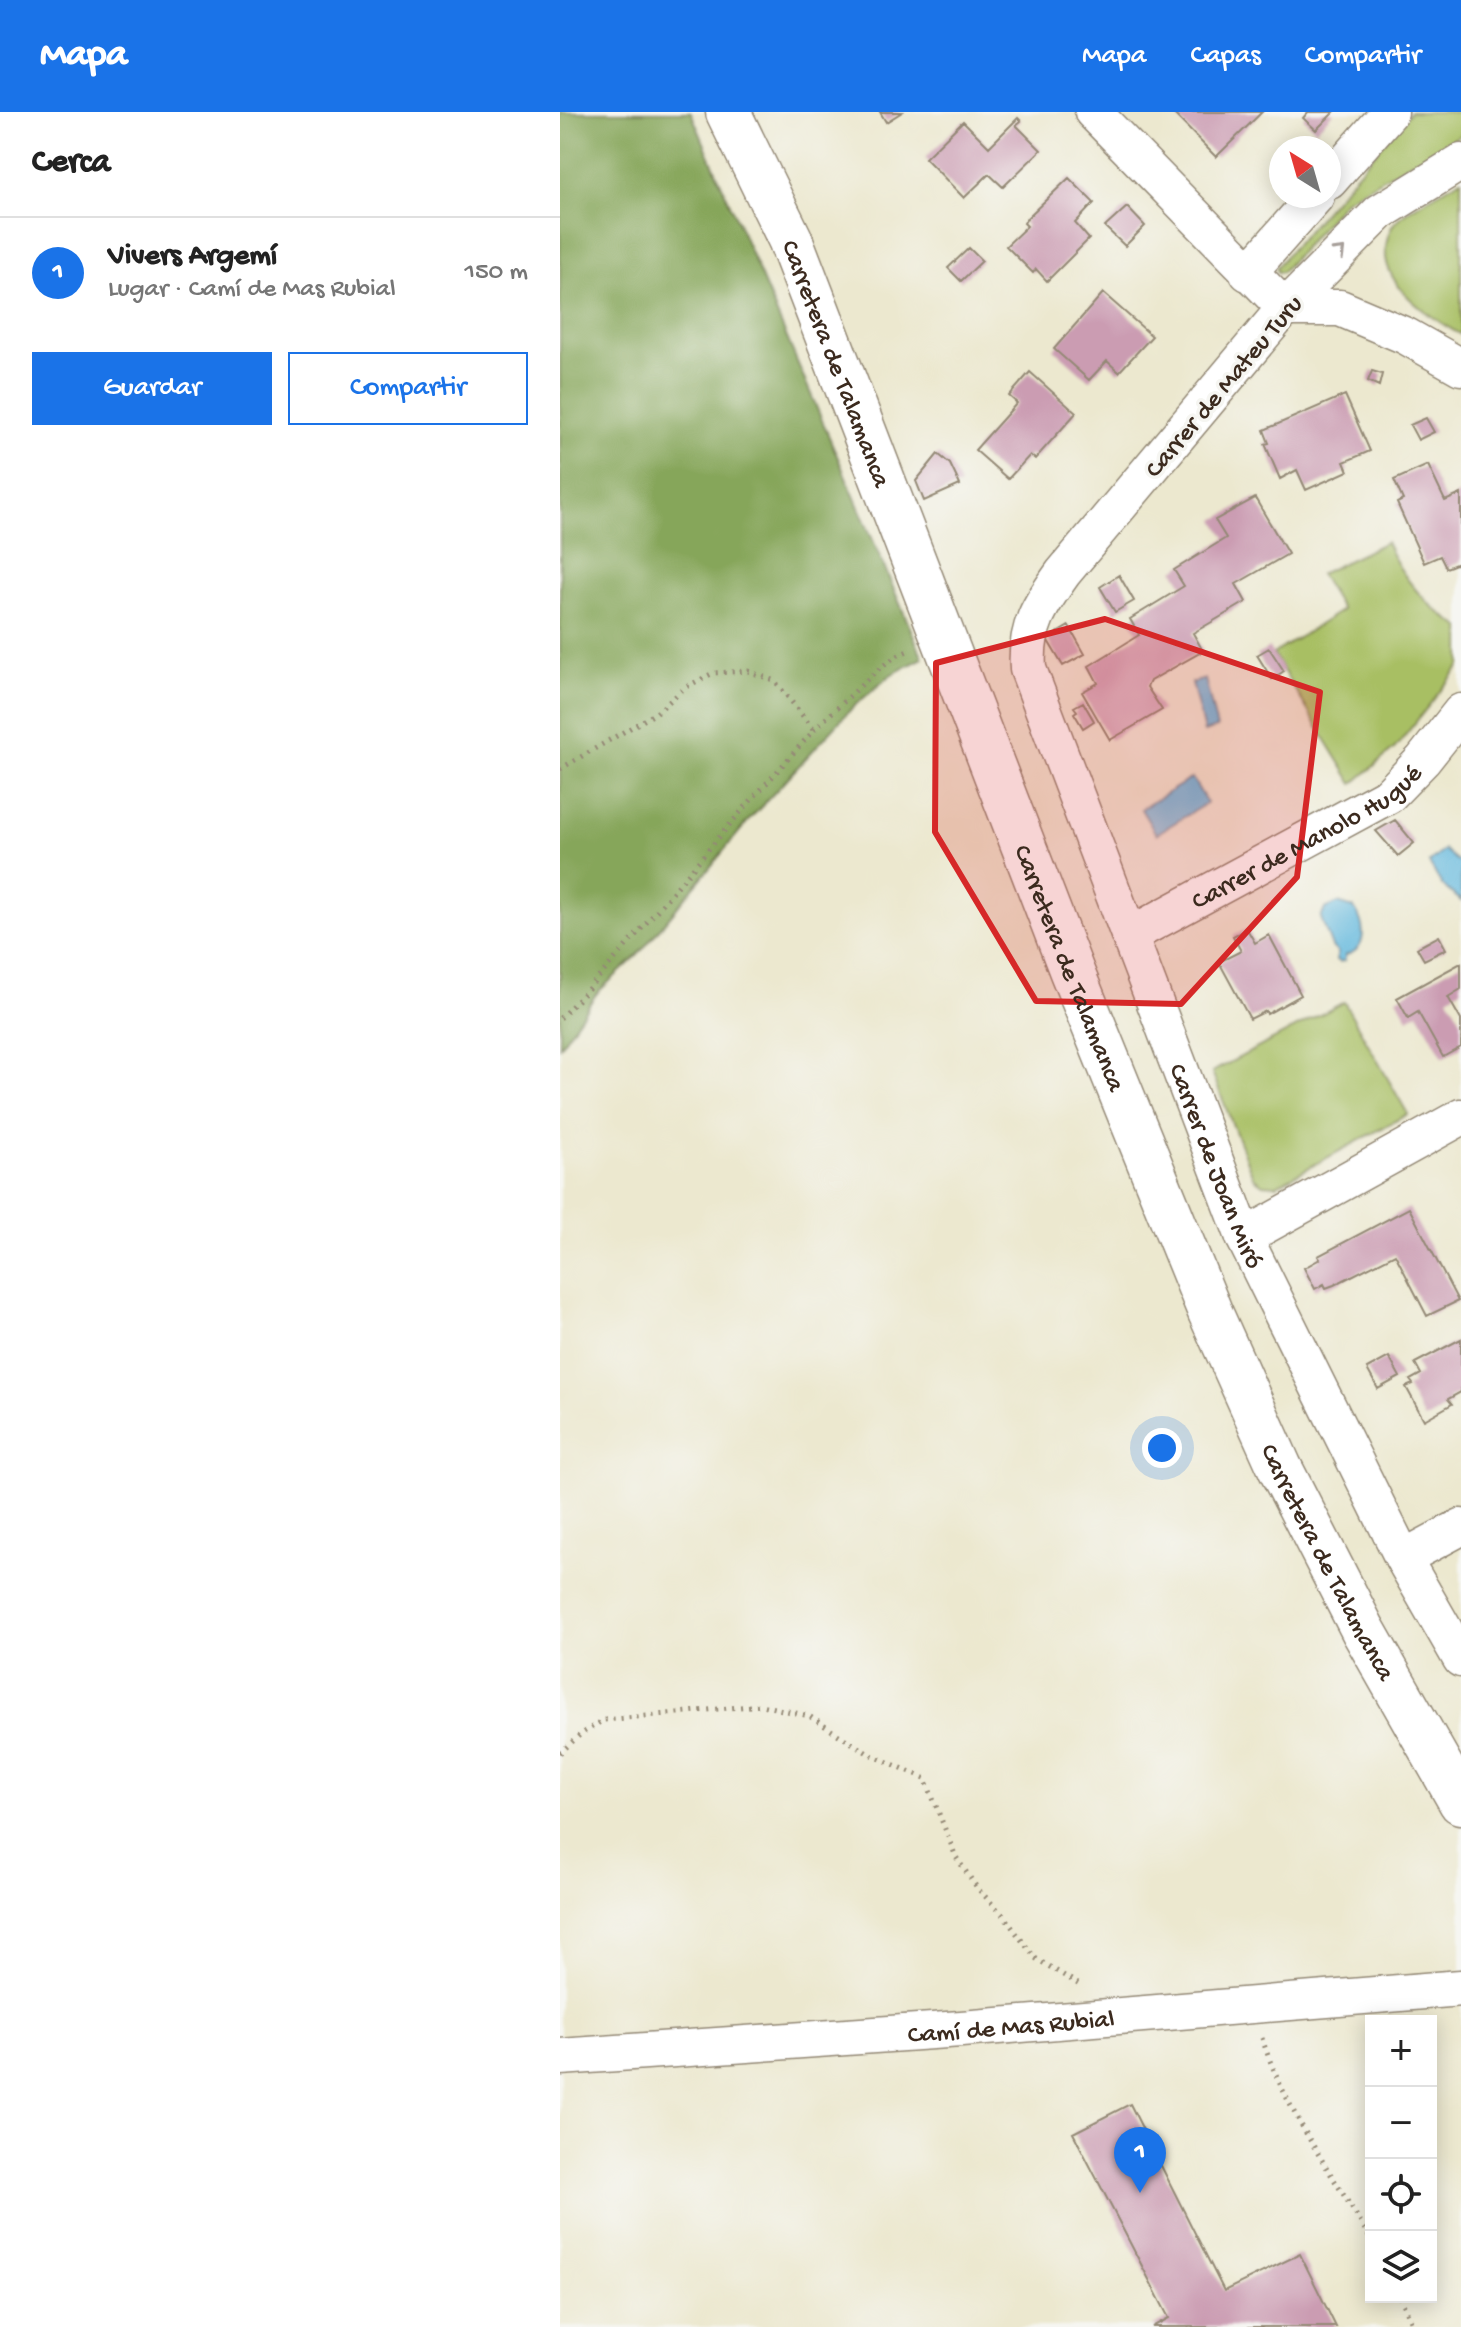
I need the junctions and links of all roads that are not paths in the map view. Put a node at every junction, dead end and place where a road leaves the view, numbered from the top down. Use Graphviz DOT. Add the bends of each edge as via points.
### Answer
graph roads {
  1 [pos="1093,112"];
  2 [pos="1390,112"];
  3 [pos="739,117"];
  4 [pos="1461,162"];
  5 [pos="1341,167"];
  6 [pos="1305,208"];
  7 [pos="1248,273"];
  8 [pos="1285,308"];
  9 [pos="1461,367"];
  10 [pos="1027,647"];
  11 [pos="1461,712"];
  12 [pos="1130,935"];
  13 [pos="1461,1117"];
  14 [pos="1244,1237"];
  15 [pos="1461,1527"];
  16 [pos="1403,1558"];
  17 [pos="1461,1659"];
  18 [pos="1461,1802"];
  19 [pos="1461,1988"];
  20 [pos="560,2057"];
  1 -- 7 [label="street"];
  2 -- 5 [label="street"];
  3 -- 18 [label="street, Carretera de Talamanca" via="1210,1312 1273,1454 1363,1630"];
  8 -- 4 [label="street, Carrer de Mateu Turu, one-way" via="1380,212"];
  6 -- 7 [label="street, Carrer de Mateu Turu"];
  7 -- 8 [label="street"];
  8 -- 9 [label="street" via="1340,308"];
  8 -- 10 [label="street, Carrer de Mateu Turu" via="1063,573 1041,603"];
  10 -- 12 [label="street, Carrer de Joan Miró" via="1028,669"];
  11 -- 12 [label="street, Carrer de Manolo Hugué" via="1389,795"];
  12 -- 14 [label="street, Carrer de Joan Miró"];
  13 -- 14 [label="street"];
  14 -- 16 [label="street, Carrer de Joan Miró"];
  15 -- 16 [label="street"];
  16 -- 17 [label="street, Carrer de Joan Miró"];
  19 -- 20 [label="street, Camí de Mas Rubial"];
}
